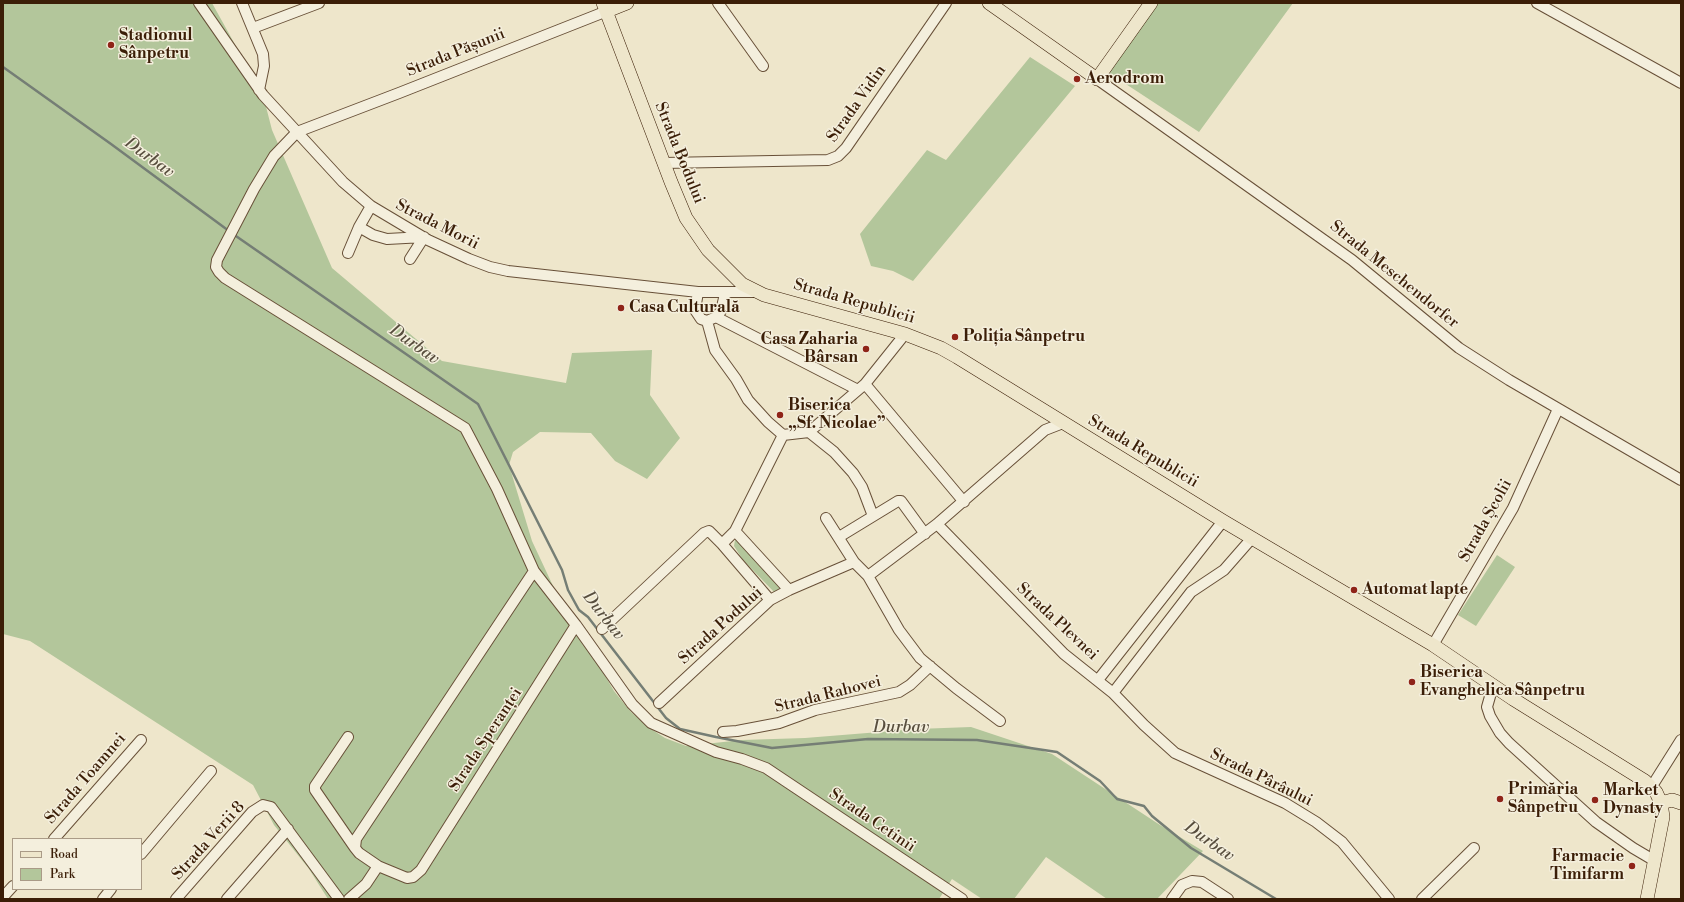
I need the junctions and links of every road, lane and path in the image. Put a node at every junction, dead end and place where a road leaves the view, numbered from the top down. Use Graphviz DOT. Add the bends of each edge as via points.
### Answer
graph roads {
  1 [pos="198,3"];
  2 [pos="242,3"];
  3 [pos="320,3"];
  4 [pos="626,3"];
  5 [pos="718,3"];
  6 [pos="946,3"];
  7 [pos="988,3"];
  8 [pos="1151,3"];
  9 [pos="1537,3"];
  10 [pos="605,7"];
  11 [pos="253,28"];
  12 [pos="763,66"];
  13 [pos="1097,79"];
  14 [pos="1681,83"];
  15 [pos="259,90"];
  16 [pos="297,132"];
  17 [pos="663,163"];
  18 [pos="371,206"];
  19 [pos="359,227"];
  20 [pos="424,237"];
  21 [pos="348,252"];
  22 [pos="410,259"];
  23 [pos="733,290"];
  24 [pos="698,292"];
  25 [pos="757,292"];
  26 [pos="711,319"];
  27 [pos="905,334"];
  28 [pos="861,387"];
  29 [pos="1558,409"];
  30 [pos="1046,413"];
  31 [pos="1063,423"];
  32 [pos="1045,430"];
  33 [pos="809,432"];
  34 [pos="784,435"];
  35 [pos="1681,480"];
  36 [pos="964,502"];
  37 [pos="873,516"];
  38 [pos="826,518"];
  39 [pos="1223,521"];
  40 [pos="937,524"];
  41 [pos="735,531"];
  42 [pos="925,534"];
  43 [pos="839,537"];
  44 [pos="1252,538"];
  45 [pos="722,544"];
  46 [pos="854,562"];
  47 [pos="534,571"];
  48 [pos="868,576"];
  49 [pos="789,590"];
  50 [pos="770,600"];
  51 [pos="576,625"];
  52 [pos="602,629"];
  53 [pos="1433,645"];
  54 [pos="930,666"];
  55 [pos="1098,680"];
  56 [pos="1492,686"];
  57 [pos="1113,693"];
  58 [pos="659,703"];
  59 [pos="1000,721"];
  60 [pos="724,732"];
  61 [pos="348,737"];
  62 [pos="140,740"];
  63 [pos="1681,740"];
  64 [pos="211,771"];
  65 [pos="1652,786"];
  66 [pos="1661,803"];
  67 [pos="1681,803"];
  68 [pos="288,830"];
  69 [pos="55,838"];
  70 [pos="355,848"];
  71 [pos="1474,848"];
  72 [pos="142,853"];
  73 [pos="1655,861"];
  74 [pos="378,866"];
  75 [pos="12,887"];
  76 [pos="110,890"];
  77 [pos="3,897"];
  78 [pos="102,899"];
  79 [pos="176,899"];
  80 [pos="227,899"];
  81 [pos="339,899"];
  82 [pos="349,899"];
  83 [pos="962,899"];
  84 [pos="1172,899"];
  85 [pos="1228,899"];
  86 [pos="1389,899"];
  87 [pos="1422,899"];
  88 [pos="1648,899"];
  1 -- 15 [label="street, Strada Morii"];
  2 -- 11 [label="street"];
  3 -- 11 [label="street"];
  4 -- 10 [label="main road, Strada Pășunii"];
  5 -- 12 [label="street"];
  6 -- 17 [label="street, Strada Vidin" via="838,156 828,160"];
  7 -- 13 [label="main road, Strada Meschendorfer"];
  8 -- 13 [label="main road"];
  9 -- 14 [label="street"];
  10 -- 16 [label="street, Strada Pășunii" via="399,94"];
  10 -- 17 [label="main road, Strada Bodului"];
  11 -- 15 [label="street" via="263,54 264,66"];
  13 -- 29 [label="street, Strada Meschendorfer" via="1352,260 1459,348"];
  15 -- 16 [label="street, Strada Morii"];
  16 -- 18 [label="street, Strada Morii" via="343,182"];
  16 -- 47 [label="street, Strada Cetinii" via="274,156 254,189 217,260 216,267 225,278 465,428"];
  17 -- 23 [label="main road, Strada Bodului" via="686,218 720,264"];
  18 -- 19 [label="street"];
  18 -- 20 [label="street, Strada Morii"];
  19 -- 20 [label="street" via="387,239"];
  19 -- 21 [label="street"];
  20 -- 22 [label="street"];
  20 -- 24 [label="street, Strada Morii" via="490,267 576,280"];
  23 -- 24 [label="street, Strada Morii"];
  23 -- 25 [label="main road, Strada Bodului"];
  23 -- 26 [label="street" via="721,311"];
  24 -- 26 [label="street" via="695,310 701,319"];
  25 -- 27 [label="main road, Strada Republicii"];
  26 -- 28 [label="street"];
  26 -- 34 [label="street" via="715,350 748,400"];
  27 -- 28 [label="street"];
  27 -- 30 [label="main road, Strada Republicii" via="941,348"];
  28 -- 33 [label="street"];
  28 -- 36 [label="street"];
  29 -- 35 [label="street, Strada Meschendorfer"];
  29 -- 53 [label="street, Strada Școlii" via="1513,508"];
  30 -- 31 [label="main road, Strada Republicii"];
  30 -- 32 [label="street"];
  31 -- 32 [label="street"];
  31 -- 39 [label="main road, Strada Republicii"];
  32 -- 36 [label="street"];
  33 -- 34 [label="street"];
  33 -- 37 [label="street" via="834,452 852,473 862,487"];
  34 -- 41 [label="street"];
  36 -- 40 [label="street"];
  37 -- 42 [label="street" via="901,500"];
  37 -- 43 [label="street"];
  38 -- 43 [label="street"];
  39 -- 44 [label="main road, Strada Republicii"];
  39 -- 55 [label="street"];
  40 -- 42 [label="street"];
  40 -- 55 [label="street, Strada Plevnei" via="1064,654"];
  41 -- 45 [label="street"];
  41 -- 49 [label="street"];
  42 -- 48 [label="street"];
  43 -- 46 [label="street"];
  44 -- 53 [label="main road, Strada Republicii"];
  44 -- 57 [label="street" via="1224,570 1191,592"];
  45 -- 50 [label="street"];
  45 -- 52 [label="street" via="710,532 704,533"];
  46 -- 48 [label="street"];
  46 -- 49 [label="street, Strada Podului"];
  47 -- 51 [label="street, Strada Cetinii"];
  47 -- 70 [label="street" via="356,839"];
  48 -- 54 [label="street" via="899,630 920,658"];
  49 -- 50 [label="street, Strada Podului"];
  50 -- 58 [label="street, Strada Podului"];
  51 -- 74 [label="street, Strada Speranței" via="420,870 413,877 407,878"];
  51 -- 83 [label="street, Strada Cetinii" via="632,704 651,723 716,752 766,768"];
  53 -- 56 [label="main road, Strada Republicii"];
  54 -- 59 [label="street"];
  54 -- 60 [label="street, Strada Rahovei" via="899,692 815,710 779,723"];
  55 -- 57 [label="street, Strada Plevnei"];
  56 -- 65 [label="main road, Strada Republicii"];
  56 -- 73 [label="street" via="1487,707 1494,724 1509,743 1596,822"];
  57 -- 86 [label="street, Strada Pârâului" via="1175,753 1285,803 1321,826 1342,842"];
  61 -- 70 [label="street" via="315,786 315,790"];
  62 -- 69 [label="street, Strada Toamnei"];
  63 -- 65 [label="street"];
  64 -- 72 [label="street"];
  65 -- 66 [label="main road"];
  66 -- 67 [label="main road" via="1672,800"];
  66 -- 73 [label="main road" via="1662,823"];
  68 -- 79 [label="street, Strada Verii 8" via="271,808 263,806 252,812"];
  68 -- 80 [label="street"];
  68 -- 81 [label="street, Strada Verii 8"];
  70 -- 74 [label="street"];
  71 -- 87 [label="street"];
  73 -- 88 [label="main road"];
  74 -- 82 [label="street" via="366,884"];
  75 -- 77 [label="street"];
  76 -- 78 [label="street"];
  84 -- 85 [label="street" via="1182,885 1192,881 1202,882"];
}
